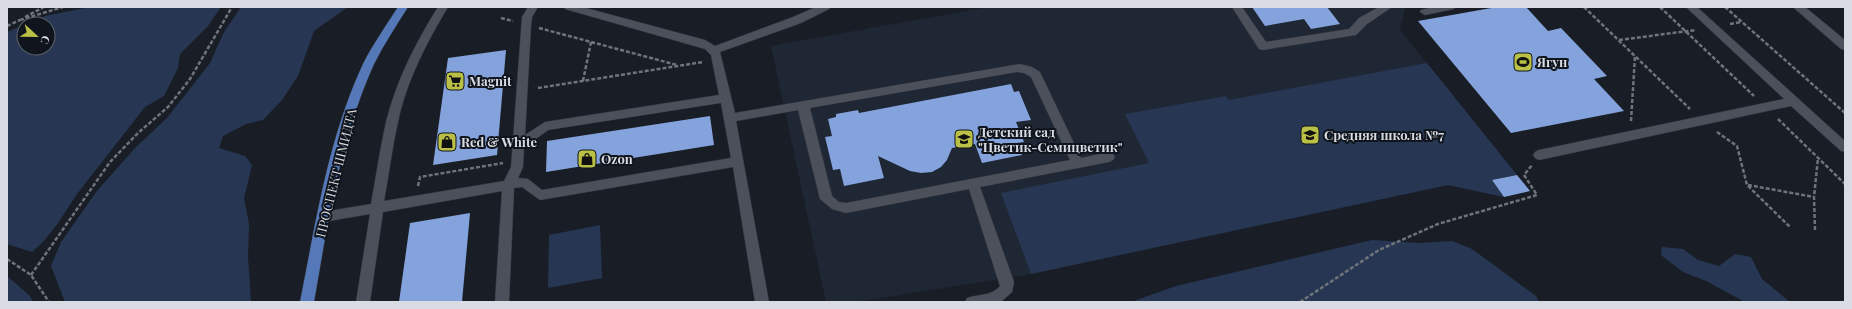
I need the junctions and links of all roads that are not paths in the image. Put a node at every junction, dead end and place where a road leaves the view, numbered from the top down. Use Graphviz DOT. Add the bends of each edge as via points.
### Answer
graph roads {
  1 [pos="403,7"];
  2 [pos="443,7"];
  3 [pos="533,7"];
  4 [pos="569,7"];
  5 [pos="825,7"];
  6 [pos="1237,7"];
  7 [pos="1387,7"];
  8 [pos="1450,7"];
  9 [pos="1691,7"];
  10 [pos="1798,7"];
  11 [pos="1425,12"];
  12 [pos="1845,46"];
  13 [pos="716,55"];
  14 [pos="726,98"];
  15 [pos="1794,101"];
  16 [pos="803,105"];
  17 [pos="730,118"];
  18 [pos="518,146"];
  19 [pos="1845,148"];
  20 [pos="1539,155"];
  21 [pos="1109,157"];
  22 [pos="737,162"];
  23 [pos="1077,163"];
  24 [pos="973,184"];
  25 [pos="508,186"];
  26 [pos="377,207"];
  27 [pos="323,217"];
  28 [pos="307,302"];
  29 [pos="363,302"];
  30 [pos="502,302"];
  31 [pos="762,302"];
  32 [pos="972,302"];
  1 -- 27 [label="main road, ПРОСПЕКТ ШМИДТА" via="369,65 351,109 338,151"];
  2 -- 26 [label="street" via="426,34 392,121"];
  3 -- 18 [label="street" via="526,25"];
  4 -- 13 [label="street" via="701,43"];
  5 -- 13 [label="street"];
  6 -- 7 [label="street" via="1263,46 1352,32 1363,21"];
  8 -- 11 [label="street"];
  9 -- 15 [label="street"];
  10 -- 12 [label="street"];
  13 -- 14 [label="street"];
  14 -- 17 [label="street"];
  14 -- 18 [label="street" via="545,126"];
  15 -- 19 [label="street"];
  15 -- 20 [label="street"];
  16 -- 17 [label="street"];
  16 -- 23 [label="street" via="1023,68 1036,74"];
  16 -- 24 [label="street" via="826,199 836,206 855,208"];
  17 -- 22 [label="street"];
  18 -- 25 [label="street" via="517,167"];
  21 -- 23 [label="street"];
  22 -- 25 [label="street" via="540,195 524,182"];
  22 -- 31 [label="street"];
  23 -- 24 [label="street"];
  24 -- 32 [label="street" via="1008,282 1007,288 999,297"];
  25 -- 26 [label="street"];
  25 -- 30 [label="street"];
  26 -- 27 [label="street"];
  26 -- 29 [label="street"];
  27 -- 28 [label="main road, ПРОСПЕКТ ШМИДТА"];
}
